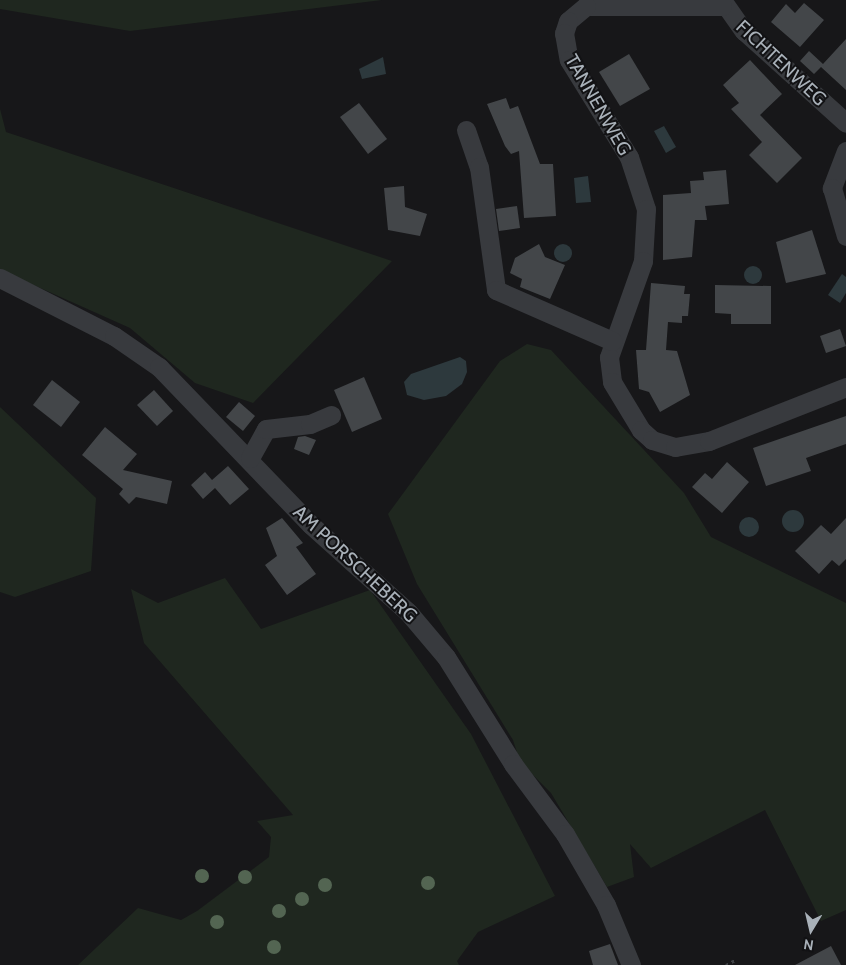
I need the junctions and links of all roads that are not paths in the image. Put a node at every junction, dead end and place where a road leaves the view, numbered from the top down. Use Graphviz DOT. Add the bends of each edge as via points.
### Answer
graph roads {
  1 [pos="722,3"];
  2 [pos="846,123"];
  3 [pos="466,130"];
  4 [pos="846,151"];
  5 [pos="846,236"];
  6 [pos="0,278"];
  7 [pos="612,341"];
  8 [pos="846,387"];
  9 [pos="331,415"];
  10 [pos="250,458"];
  11 [pos="631,965"];
  1 -- 2 [label="street, FICHTENWEG"];
  1 -- 7 [label="street, TANNENWEG" via="592,5 576,12 564,33 569,60 629,157 643,190 647,227 643,261"];
  3 -- 7 [label="street" via="480,174 496,290"];
  4 -- 5 [label="street" via="832,188"];
  6 -- 10 [label="street, AM PORSCHEBERG" via="77,315 138,352"];
  7 -- 8 [label="street, TANNENWEG" via="609,369 616,396 641,430 664,446 709,441"];
  9 -- 10 [label="street" via="310,424 266,428"];
  10 -- 11 [label="street, AM PORSCHEBERG" via="311,525 391,594 446,657 585,865"];
}
